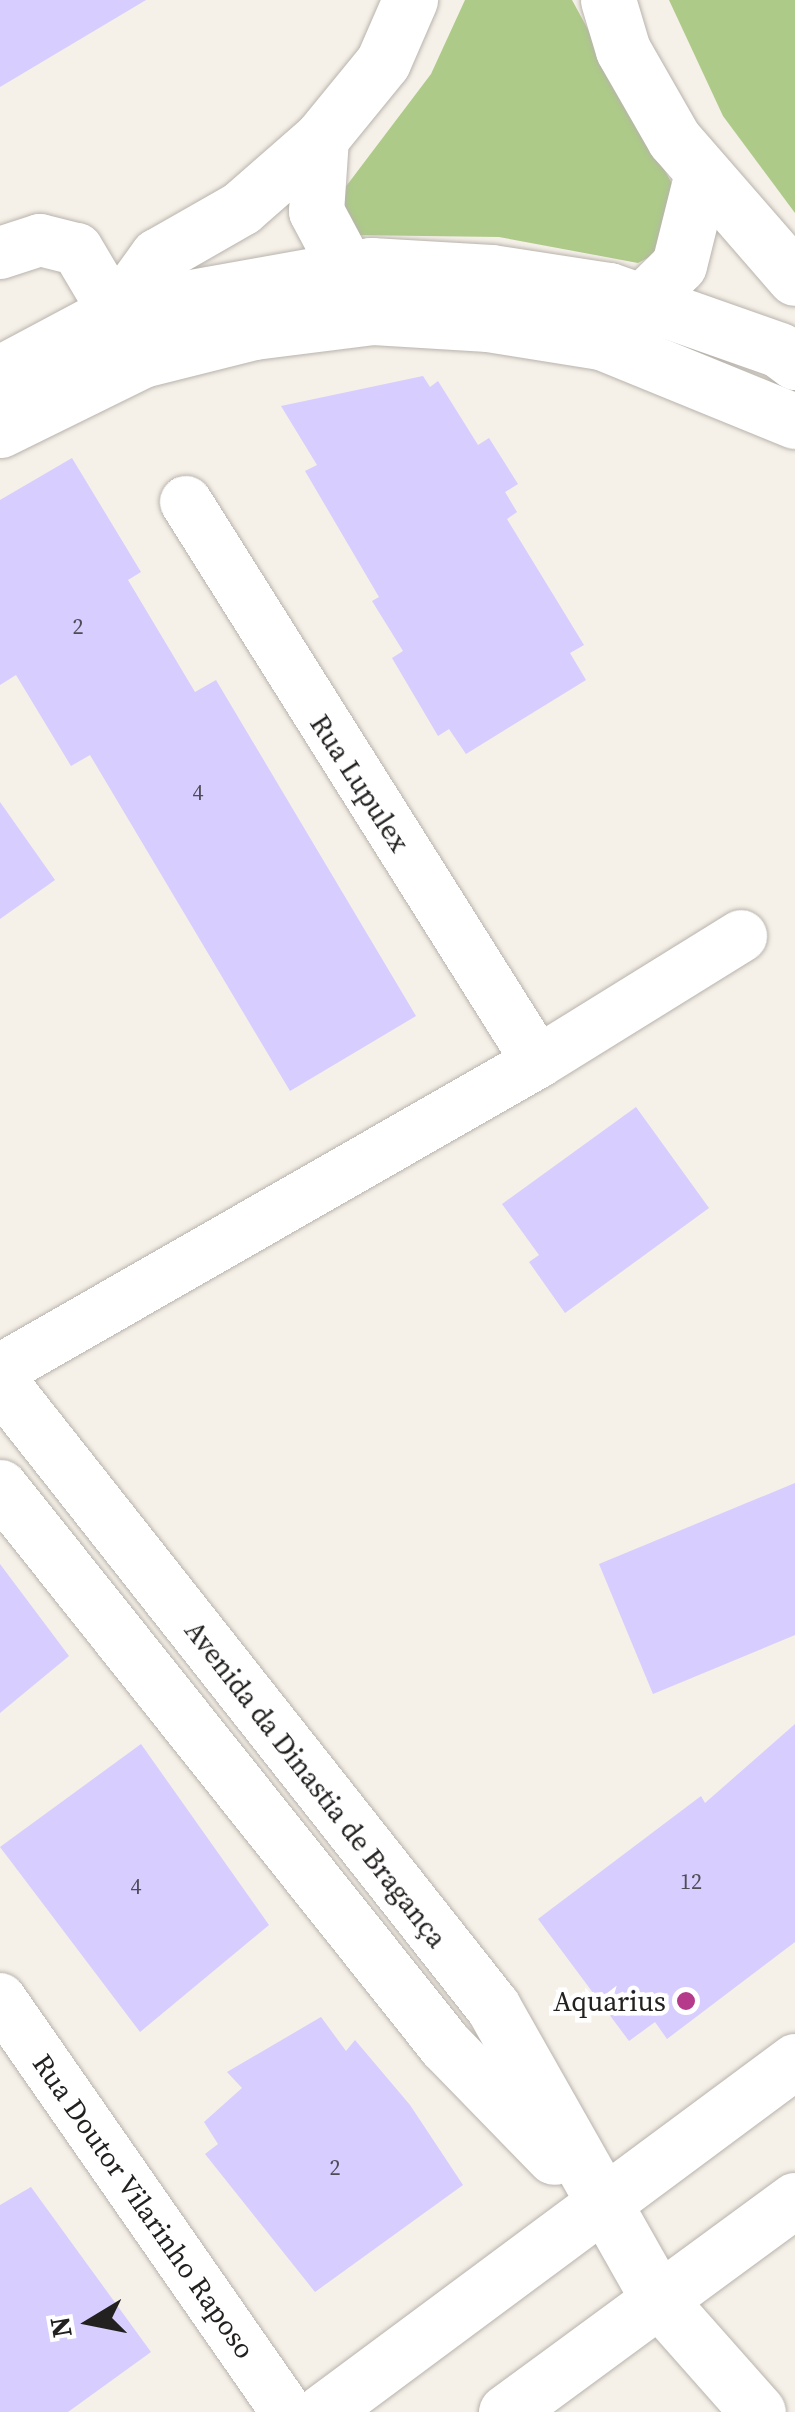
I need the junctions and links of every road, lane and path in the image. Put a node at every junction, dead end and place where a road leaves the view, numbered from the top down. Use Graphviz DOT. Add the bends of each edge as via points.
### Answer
graph roads {
  1 [pos="410,0"];
  2 [pos="608,0"];
  3 [pos="322,138"];
  4 [pos="688,156"];
  5 [pos="0,253"];
  6 [pos="348,268"];
  7 [pos="795,278"];
  8 [pos="641,302"];
  9 [pos="118,310"];
  10 [pos="373,317"];
  11 [pos="601,342"];
  12 [pos="142,360"];
  13 [pos="795,362"];
  14 [pos="0,373"];
  15 [pos="795,422"];
  16 [pos="0,430"];
  17 [pos="186,502"];
  18 [pos="741,936"];
  19 [pos="538,1062"];
  20 [pos="0,1370"];
  21 [pos="0,1382"];
  22 [pos="0,1486"];
  23 [pos="0,1999"];
  24 [pos="795,2061"];
  25 [pos="795,2200"];
  26 [pos="602,2206"];
  27 [pos="659,2300"];
  28 [pos="287,2412"];
  29 [pos="322,2412"];
  30 [pos="506,2412"];
  31 [pos="758,2412"];
  1 -- 3 [label="street" via="383,62"];
  2 -- 4 [label="street" via="624,50"];
  3 -- 6 [label="street" via="316,211"];
  3 -- 9 [label="street" via="241,208 157,256"];
  4 -- 7 [label="street"];
  4 -- 8 [label="street" via="679,265"];
  5 -- 9 [label="street" via="40,240 77,249"];
  6 -- 8 [label="street" via="492,272"];
  6 -- 9 [label="street"];
  6 -- 10 [label="street"];
  8 -- 11 [label="street"];
  8 -- 13 [label="street" via="779,350"];
  9 -- 12 [label="street"];
  9 -- 14 [label="street"];
  10 -- 11 [label="street" via="488,324"];
  10 -- 12 [label="street" via="254,332"];
  11 -- 15 [label="street"];
  12 -- 16 [label="street"];
  17 -- 19 [label="street, Rua Lupulex"];
  18 -- 19 [label="street"];
  19 -- 20 [label="street"];
  21 -- 26 [label="street, Avenida da Dinastia de Bragança" via="493,2007"];
  22 -- 26 [label="street, Avenida da Dinastia de Bragança" via="445,2044"];
  23 -- 28 [label="street, Rua Doutor Vilarinho Raposo"];
  24 -- 26 [label="street"];
  25 -- 27 [label="street"];
  26 -- 27 [label="street, Avenida da Dinastia de Bragança"];
  26 -- 29 [label="street"];
  27 -- 30 [label="street"];
  27 -- 31 [label="street, Avenida da Dinastia de Bragança"];
}
